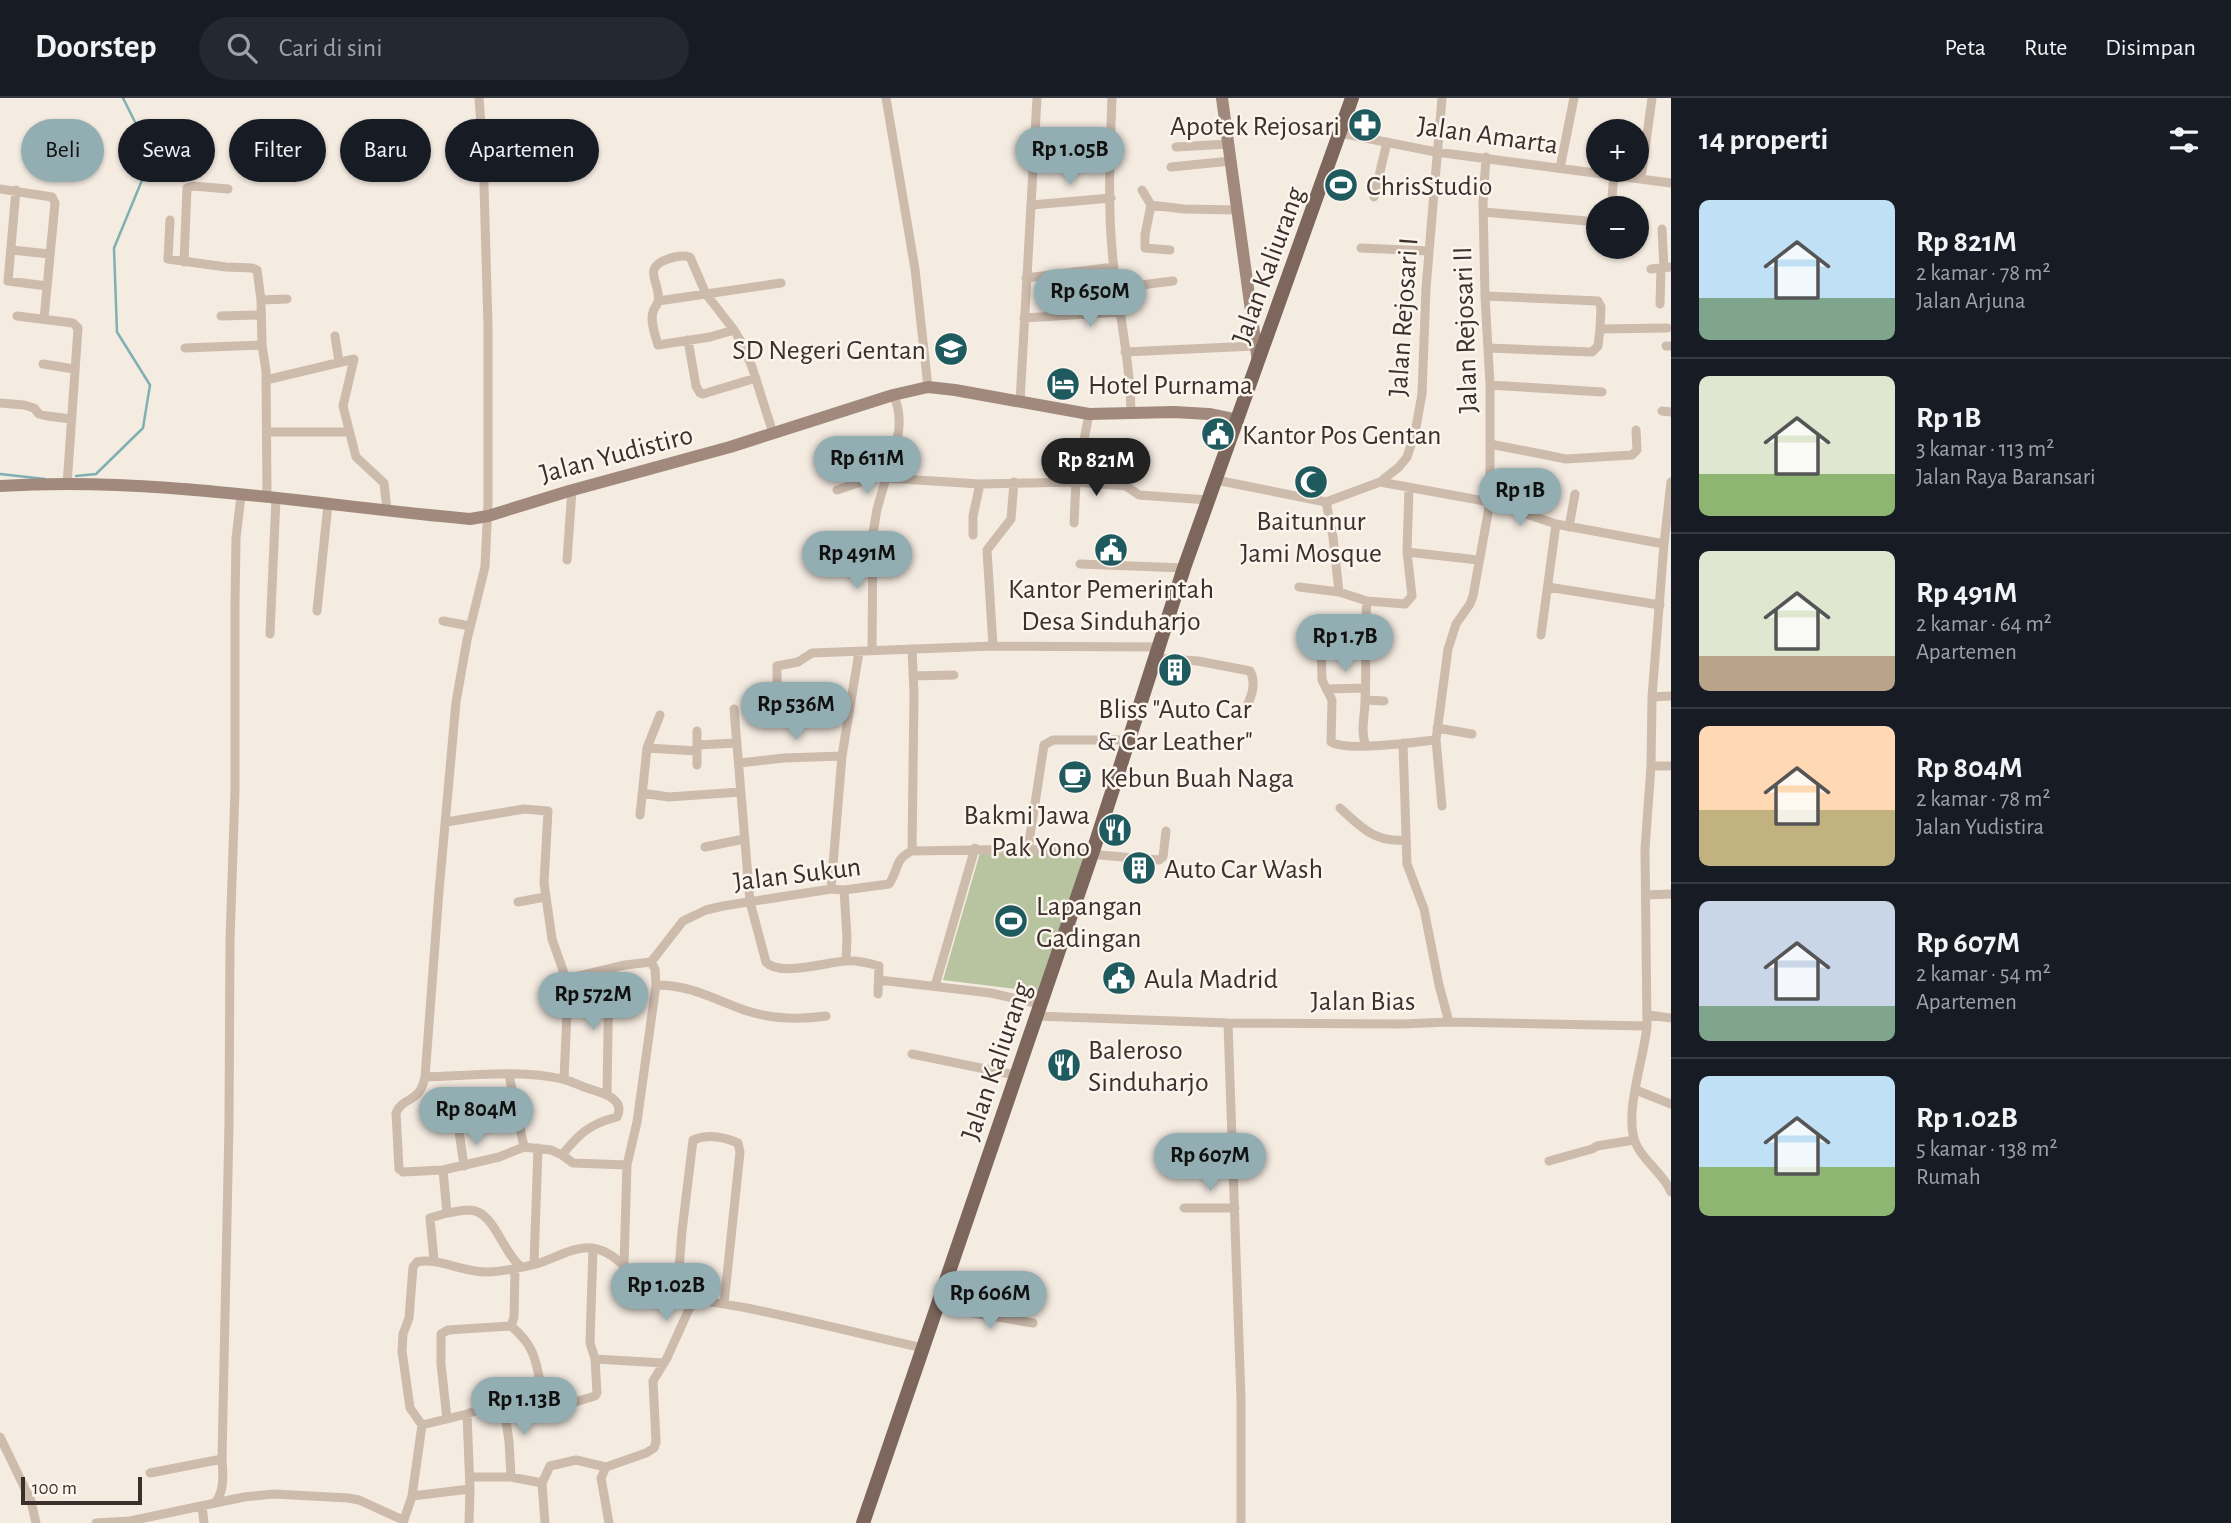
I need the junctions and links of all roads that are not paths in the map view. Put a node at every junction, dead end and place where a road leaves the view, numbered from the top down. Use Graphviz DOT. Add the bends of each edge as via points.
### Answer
graph roads {
  1 [pos="479,98"];
  2 [pos="886,98"];
  3 [pos="1037,98"];
  4 [pos="1112,98"];
  5 [pos="1222,98"];
  6 [pos="1352,98"];
  7 [pos="1442,98"];
  8 [pos="1574,98"];
  9 [pos="1652,98"];
  10 [pos="1649,120"];
  11 [pos="1340,133"];
  12 [pos="1036,138"];
  13 [pos="1387,142"];
  14 [pos="1228,144"];
  15 [pos="1176,147"];
  16 [pos="1110,151"];
  17 [pos="1436,152"];
  18 [pos="1486,157"];
  19 [pos="1231,162"];
  20 [pos="1171,167"];
  21 [pos="1560,167"];
  22 [pos="1586,171"];
  23 [pos="1649,180"];
  24 [pos="1671,183"];
  25 [pos="0,188"];
  26 [pos="228,189"];
  27 [pos="16,190"];
  28 [pos="1142,190"];
  29 [pos="1374,197"];
  30 [pos="1111,198"];
  31 [pos="1031,205"];
  32 [pos="1151,205"];
  33 [pos="1238,210"];
  34 [pos="1484,212"];
  35 [pos="170,220"];
  36 [pos="1586,221"];
  37 [pos="1662,229"];
  38 [pos="1362,248"];
  39 [pos="11,250"];
  40 [pos="1170,250"];
  41 [pos="1429,251"];
  42 [pos="50,254"];
  43 [pos="184,262"];
  44 [pos="1114,267"];
  45 [pos="1662,268"];
  46 [pos="1026,278"];
  47 [pos="1173,281"];
  48 [pos="781,283"];
  49 [pos="47,286"];
  50 [pos="1117,288"];
  51 [pos="706,294"];
  52 [pos="1485,296"];
  53 [pos="287,299"];
  54 [pos="261,300"];
  55 [pos="658,301"];
  56 [pos="1660,304"];
  57 [pos="1121,312"];
  58 [pos="260,315"];
  59 [pos="17,316"];
  60 [pos="220,316"];
  61 [pos="1024,318"];
  62 [pos="44,320"];
  63 [pos="1667,328"];
  64 [pos="1600,329"];
  65 [pos="734,330"];
  66 [pos="335,336"];
  67 [pos="1268,337"];
  68 [pos="688,340"];
  69 [pos="1253,341"];
  70 [pos="262,345"];
  71 [pos="185,348"];
  72 [pos="1488,348"];
  73 [pos="1125,352"];
  74 [pos="339,362"];
  75 [pos="1258,363"];
  76 [pos="43,364"];
  77 [pos="74,369"];
  78 [pos="756,378"];
  79 [pos="266,380"];
  80 [pos="1490,384"];
  81 [pos="928,387"];
  82 [pos="1602,392"];
  83 [pos="892,395"];
  84 [pos="1020,402"];
  85 [pos="0,404"];
  86 [pos="1130,412"];
  87 [pos="1088,414"];
  88 [pos="71,419"];
  89 [pos="1238,420"];
  90 [pos="1636,430"];
  91 [pos="267,432"];
  92 [pos="349,432"];
  93 [pos="773,433"];
  94 [pos="1490,443"];
  95 [pos="887,476"];
  96 [pos="1216,480"];
  97 [pos="1014,482"];
  98 [pos="1076,482"];
  99 [pos="1380,482"];
  100 [pos="1671,482"];
  101 [pos="980,484"];
  102 [pos="67,485"];
  103 [pos="0,486"];
  104 [pos="1409,486"];
  105 [pos="572,490"];
  106 [pos="837,490"];
  107 [pos="1575,494"];
  108 [pos="241,496"];
  109 [pos="272,498"];
  110 [pos="1208,500"];
  111 [pos="1326,502"];
  112 [pos="1490,502"];
  113 [pos="328,504"];
  114 [pos="387,510"];
  115 [pos="488,516"];
  116 [pos="1074,523"];
  117 [pos="1556,524"];
  118 [pos="1569,527"];
  119 [pos="1669,528"];
  120 [pos="973,535"];
  121 [pos="1664,544"];
  122 [pos="1407,552"];
  123 [pos="1478,560"];
  124 [pos="567,561"];
  125 [pos="1080,564"];
  126 [pos="1184,568"];
  127 [pos="1300,587"];
  128 [pos="1548,587"];
  129 [pos="1666,590"];
  130 [pos="1339,592"];
  131 [pos="1367,601"];
  132 [pos="1660,605"];
  133 [pos="317,611"];
  134 [pos="443,621"];
  135 [pos="470,626"];
  136 [pos="270,634"];
  137 [pos="1541,635"];
  138 [pos="1364,636"];
  139 [pos="993,646"];
  140 [pos="912,649"];
  141 [pos="872,650"];
  142 [pos="859,652"];
  143 [pos="1157,653"];
  144 [pos="954,675"];
  145 [pos="914,676"];
  146 [pos="1365,688"];
  147 [pos="1326,689"];
  148 [pos="777,695"];
  149 [pos="1671,696"];
  150 [pos="1652,697"];
  151 [pos="1365,700"];
  152 [pos="1384,701"];
  153 [pos="734,709"];
  154 [pos="1245,710"];
  155 [pos="660,715"];
  156 [pos="1437,728"];
  157 [pos="697,731"];
  158 [pos="1472,734"];
  159 [pos="1130,740"];
  160 [pos="1436,740"];
  161 [pos="737,743"];
  162 [pos="1403,743"];
  163 [pos="1366,745"];
  164 [pos="648,748"];
  165 [pos="697,748"];
  166 [pos="842,755"];
  167 [pos="739,763"];
  168 [pos="697,765"];
  169 [pos="1651,766"];
  170 [pos="1671,766"];
  171 [pos="740,792"];
  172 [pos="642,793"];
  173 [pos="1442,806"];
  174 [pos="1340,808"];
  175 [pos="640,815"];
  176 [pos="446,822"];
  177 [pos="1166,831"];
  178 [pos="744,839"];
  179 [pos="1406,840"];
  180 [pos="705,847"];
  181 [pos="975,848"];
  182 [pos="1028,849"];
  183 [pos="912,851"];
  184 [pos="1091,855"];
  185 [pos="831,889"];
  186 [pos="844,890"];
  187 [pos="1671,894"];
  188 [pos="1646,895"];
  189 [pos="545,897"];
  190 [pos="518,902"];
  191 [pos="750,902"];
  192 [pos="846,961"];
  193 [pos="652,962"];
  194 [pos="609,970"];
  195 [pos="566,979"];
  196 [pos="879,980"];
  197 [pos="656,985"];
  198 [pos="936,986"];
  199 [pos="878,994"];
  200 [pos="1038,1010"];
  201 [pos="1648,1015"];
  202 [pos="826,1016"];
  203 [pos="1671,1018"];
  204 [pos="1449,1022"];
  205 [pos="1228,1023"];
  206 [pos="1647,1026"];
  207 [pos="912,1054"];
  208 [pos="509,1075"];
  209 [pos="1016,1075"];
  210 [pos="425,1077"];
  211 [pos="564,1079"];
  212 [pos="1636,1090"];
  213 [pos="607,1094"];
  214 [pos="1671,1104"];
  215 [pos="459,1131"];
  216 [pos="1634,1140"];
  217 [pos="524,1147"];
  218 [pos="538,1148"];
  219 [pos="562,1155"];
  220 [pos="1549,1161"];
  221 [pos="627,1165"];
  222 [pos="464,1166"];
  223 [pos="443,1170"];
  224 [pos="1671,1192"];
  225 [pos="1185,1211"];
  226 [pos="1235,1211"];
  227 [pos="447,1213"];
  228 [pos="593,1248"];
  229 [pos="434,1261"];
  230 [pos="534,1264"];
  231 [pos="624,1265"];
  232 [pos="518,1268"];
  233 [pos="677,1295"];
  234 [pos="694,1298"];
  235 [pos="724,1304"];
  236 [pos="937,1307"];
  237 [pos="1033,1323"];
  238 [pos="511,1326"];
  239 [pos="923,1348"];
  240 [pos="595,1359"];
  241 [pos="663,1363"];
  242 [pos="541,1391"];
  243 [pos="503,1400"];
  244 [pos="467,1414"];
  245 [pos="447,1419"];
  246 [pos="422,1425"];
  247 [pos="0,1437"];
  248 [pos="222,1459"];
  249 [pos="606,1466"];
  250 [pos="150,1473"];
  251 [pos="470,1478"];
  252 [pos="511,1478"];
  253 [pos="542,1483"];
  254 [pos="470,1489"];
  255 [pos="412,1496"];
  256 [pos="215,1503"];
  257 [pos="202,1506"];
  258 [pos="403,1521"];
  259 [pos="36,1523"];
  260 [pos="96,1523"];
  261 [pos="204,1523"];
  262 [pos="469,1523"];
  263 [pos="545,1523"];
  264 [pos="610,1523"];
  265 [pos="863,1523"];
  266 [pos="1241,1523"];
  1 -- 115 [label="street" via="488,314"];
  2 -- 81 [label="street" via="915,269"];
  3 -- 12 [label="street"];
  4 -- 16 [label="street"];
  5 -- 14 [label="street"];
  6 -- 11 [label="main road, Jalan Kaliurang"];
  7 -- 17 [label="street, Jalan Rejosari I"];
  8 -- 21 [label="street"];
  9 -- 10 [label="street"];
  11 -- 13 [label="street, Jalan Amarta"];
  11 -- 67 [label="main road, Jalan Kaliurang"];
  12 -- 16 [label="street"];
  12 -- 31 [label="street"];
  13 -- 17 [label="street, Jalan Amarta"];
  13 -- 29 [label="street"];
  14 -- 15 [label="street"];
  14 -- 19 [label="street"];
  16 -- 30 [label="street"];
  17 -- 18 [label="street, Jalan Amarta"];
  17 -- 41 [label="street, Jalan Rejosari I"];
  18 -- 21 [label="street, Jalan Amarta"];
  18 -- 34 [label="street, Jalan Rejosari II"];
  19 -- 20 [label="street"];
  19 -- 33 [label="street"];
  21 -- 22 [label="street, Jalan Amarta"];
  23 -- 24 [label="street, Jalan Amarta"];
  25 -- 27 [label="street"];
  26 -- 43 [label="street" via="187,188"];
  27 -- 39 [label="street"];
  27 -- 42 [label="street" via="52,197"];
  28 -- 32 [label="street"];
  30 -- 31 [label="street"];
  30 -- 44 [label="street"];
  31 -- 46 [label="street"];
  32 -- 33 [label="street"];
  32 -- 40 [label="street" via="1145,247"];
  33 -- 69 [label="street"];
  34 -- 36 [label="street"];
  34 -- 52 [label="street, Jalan Rejosari II"];
  35 -- 43 [label="street" via="167,258"];
  37 -- 45 [label="street"];
  38 -- 41 [label="street"];
  39 -- 42 [label="street"];
  39 -- 49 [label="street" via="9,282"];
  41 -- 99 [label="street, Jalan Rejosari I" via="1422,394 1415,433 1407,457"];
  42 -- 49 [label="street"];
  43 -- 54 [label="street" via="257,270"];
  44 -- 46 [label="street"];
  44 -- 50 [label="street"];
  45 -- 56 [label="street"];
  46 -- 61 [label="street"];
  47 -- 50 [label="street"];
  48 -- 51 [label="street"];
  49 -- 62 [label="street"];
  50 -- 57 [label="street"];
  51 -- 55 [label="street"];
  51 -- 55 [label="street" via="686,255 658,262 654,268"];
  51 -- 65 [label="street"];
  52 -- 64 [label="street" via="1598,301"];
  52 -- 72 [label="street, Jalan Rejosari II"];
  53 -- 54 [label="street"];
  54 -- 58 [label="street"];
  55 -- 68 [label="street" via="651,316 658,345"];
  57 -- 61 [label="street"];
  57 -- 73 [label="street"];
  58 -- 60 [label="street"];
  58 -- 70 [label="street"];
  59 -- 62 [label="street"];
  61 -- 84 [label="street"];
  62 -- 77 [label="street" via="78,326"];
  63 -- 64 [label="street"];
  64 -- 72 [label="street" via="1598,346 1592,352"];
  65 -- 68 [label="street"];
  65 -- 78 [label="street"];
  66 -- 74 [label="street"];
  67 -- 69 [label="main road"];
  67 -- 75 [label="main road, Jalan Kaliurang"];
  68 -- 78 [label="street" via="700,393"];
  69 -- 73 [label="street"];
  69 -- 75 [label="street"];
  70 -- 71 [label="street"];
  70 -- 79 [label="street"];
  72 -- 80 [label="street, Jalan Rejosari II"];
  73 -- 86 [label="street"];
  74 -- 79 [label="street"];
  74 -- 92 [label="street" via="355,362 343,398"];
  75 -- 89 [label="main road, Jalan Kaliurang"];
  76 -- 77 [label="street"];
  77 -- 88 [label="street"];
  78 -- 93 [label="street"];
  79 -- 91 [label="street"];
  80 -- 82 [label="street"];
  80 -- 94 [label="street, Jalan Rejosari II"];
  81 -- 83 [label="street, Jalan Yudistiro"];
  81 -- 84 [label="street, Jalan Yudistiro"];
  83 -- 93 [label="street, Jalan Yudistiro"];
  83 -- 95 [label="street" via="900,424"];
  84 -- 87 [label="street, Jalan Yudistiro"];
  85 -- 88 [label="street" via="24,405 39,414"];
  86 -- 87 [label="street, Jalan Yudistiro"];
  86 -- 89 [label="street, Jalan Yudistiro" via="1209,414"];
  87 -- 98 [label="street"];
  88 -- 102 [label="street"];
  89 -- 96 [label="main road, Jalan Kaliurang"];
  90 -- 94 [label="street" via="1637,450 1632,455 1566,459"];
  91 -- 92 [label="street"];
  91 -- 109 [label="street"];
  92 -- 114 [label="street" via="356,457 384,483"];
  93 -- 105 [label="street, Jalan Yudistiro"];
  94 -- 112 [label="street, Jalan Rejosari II"];
  95 -- 101 [label="street"];
  95 -- 106 [label="street"];
  95 -- 141 [label="street" via="873,533"];
  96 -- 110 [label="main road, Jalan Kaliurang"];
  96 -- 111 [label="street"];
  97 -- 98 [label="street"];
  97 -- 101 [label="street"];
  97 -- 139 [label="street" via="1011,519 987,550"];
  98 -- 110 [label="street" via="1126,486 1139,495"];
  98 -- 116 [label="street"];
  99 -- 104 [label="street"];
  99 -- 111 [label="street, Jalan Rejosari I"];
  100 -- 119 [label="street"];
  101 -- 120 [label="street"];
  102 -- 103 [label="street, Jalan Yudistiro"];
  102 -- 108 [label="street, Jalan Yudistiro" via="176,488"];
  104 -- 112 [label="street"];
  104 -- 122 [label="street"];
  105 -- 115 [label="street, Jalan Yudistiro"];
  105 -- 124 [label="street"];
  107 -- 118 [label="street"];
  108 -- 109 [label="street, Jalan Yudistiro"];
  108 -- 248 [label="street" via="236,538"];
  109 -- 113 [label="street, Jalan Yudistiro"];
  109 -- 136 [label="street"];
  110 -- 126 [label="main road, Jalan Kaliurang"];
  111 -- 130 [label="street"];
  112 -- 117 [label="street"];
  112 -- 123 [label="street, Jalan Rejosari II"];
  113 -- 114 [label="street, Jalan Yudistiro"];
  113 -- 133 [label="street"];
  114 -- 115 [label="street, Jalan Yudistiro" via="470,519"];
  115 -- 135 [label="street" via="485,567"];
  117 -- 118 [label="street"];
  117 -- 128 [label="street"];
  118 -- 121 [label="street"];
  119 -- 121 [label="street"];
  121 -- 129 [label="street"];
  122 -- 123 [label="street"];
  122 -- 131 [label="street" via="1410,600 1405,604"];
  123 -- 156 [label="street, Jalan Rejosari II" via="1470,604 1456,624 1448,649"];
  125 -- 126 [label="street"];
  126 -- 143 [label="main road, Jalan Kaliurang"];
  127 -- 130 [label="street"];
  128 -- 132 [label="street"];
  128 -- 137 [label="street"];
  129 -- 132 [label="street"];
  130 -- 131 [label="street"];
  131 -- 138 [label="street"];
  132 -- 150 [label="street"];
  134 -- 135 [label="street"];
  135 -- 176 [label="street" via="456,702"];
  138 -- 146 [label="street"];
  138 -- 147 [label="street" via="1322,638"];
  139 -- 140 [label="street"];
  139 -- 143 [label="street"];
  140 -- 141 [label="street"];
  140 -- 145 [label="street"];
  141 -- 142 [label="street"];
  142 -- 148 [label="street" via="812,653 798,662 779,664"];
  142 -- 166 [label="street"];
  143 -- 154 [label="street" via="1250,671 1253,687"];
  143 -- 159 [label="main road, Jalan Kaliurang"];
  144 -- 145 [label="street"];
  145 -- 183 [label="street"];
  146 -- 147 [label="street"];
  146 -- 151 [label="street"];
  147 -- 163 [label="street" via="1331,698 1331,742"];
  149 -- 150 [label="street"];
  150 -- 169 [label="street"];
  151 -- 152 [label="street"];
  151 -- 163 [label="street"];
  153 -- 161 [label="street"];
  155 -- 164 [label="street"];
  156 -- 158 [label="street"];
  156 -- 160 [label="street, Jalan Rejosari II"];
  157 -- 165 [label="street"];
  159 -- 182 [label="street" via="1046,742"];
  159 -- 184 [label="main road, Jalan Kaliurang"];
  160 -- 162 [label="street"];
  160 -- 173 [label="street, Jalan Rejosari II"];
  161 -- 165 [label="street"];
  161 -- 167 [label="street"];
  162 -- 163 [label="street"];
  162 -- 179 [label="street"];
  164 -- 165 [label="street"];
  164 -- 172 [label="street"];
  165 -- 168 [label="street"];
  166 -- 167 [label="street"];
  166 -- 185 [label="street"];
  167 -- 171 [label="street"];
  169 -- 170 [label="street"];
  169 -- 188 [label="street"];
  171 -- 172 [label="street" via="669,797"];
  171 -- 178 [label="street"];
  172 -- 175 [label="street"];
  174 -- 179 [label="street" via="1380,839"];
  176 -- 189 [label="street" via="524,809 548,811"];
  176 -- 210 [label="street"];
  177 -- 184 [label="street" via="1159,860"];
  178 -- 180 [label="street"];
  178 -- 191 [label="street"];
  179 -- 204 [label="street" via="1408,864 1424,909"];
  181 -- 182 [label="street"];
  181 -- 183 [label="street"];
  181 -- 198 [label="street"];
  182 -- 184 [label="street"];
  183 -- 186 [label="street, Jalan Sukun" via="898,861 888,884"];
  184 -- 200 [label="main road, Jalan Kaliurang"];
  185 -- 186 [label="street, Jalan Sukun"];
  185 -- 191 [label="street, Jalan Sukun"];
  186 -- 192 [label="street"];
  187 -- 188 [label="street"];
  188 -- 201 [label="street"];
  189 -- 190 [label="street"];
  189 -- 195 [label="street" via="552,939"];
  191 -- 192 [label="street" via="768,965 790,968"];
  191 -- 193 [label="street, Jalan Sukun" via="714,908 683,921"];
  192 -- 196 [label="street" via="879,966"];
  193 -- 194 [label="street"];
  193 -- 197 [label="street"];
  194 -- 195 [label="street"];
  194 -- 213 [label="street"];
  195 -- 211 [label="street"];
  196 -- 198 [label="street, Jalan Bias"];
  196 -- 199 [label="street"];
  197 -- 202 [label="street" via="694,989 768,1016"];
  197 -- 221 [label="street"];
  198 -- 200 [label="street, Jalan Bias" via="991,993"];
  200 -- 205 [label="street, Jalan Bias"];
  200 -- 209 [label="main road, Jalan Kaliurang"];
  201 -- 203 [label="street"];
  201 -- 206 [label="street"];
  204 -- 205 [label="street, Jalan Bias"];
  204 -- 206 [label="street, Jalan Bias"];
  205 -- 226 [label="street"];
  206 -- 212 [label="street"];
  207 -- 209 [label="street"];
  208 -- 210 [label="street"];
  208 -- 211 [label="street"];
  208 -- 217 [label="street"];
  209 -- 236 [label="main road, Jalan Kaliurang"];
  210 -- 223 [label="street" via="420,1093 397,1109 398,1166 402,1172"];
  211 -- 213 [label="street"];
  212 -- 214 [label="street"];
  212 -- 216 [label="street" via="1631,1112"];
  213 -- 219 [label="street" via="617,1102 617,1117 580,1133"];
  215 -- 222 [label="street"];
  216 -- 220 [label="street"];
  216 -- 224 [label="street"];
  217 -- 218 [label="street"];
  217 -- 222 [label="street"];
  218 -- 219 [label="street"];
  218 -- 230 [label="street"];
  219 -- 221 [label="street" via="573,1163"];
  221 -- 231 [label="street"];
  222 -- 223 [label="street"];
  223 -- 227 [label="street"];
  225 -- 226 [label="street"];
  226 -- 266 [label="street"];
  227 -- 229 [label="street" via="430,1218"];
  227 -- 232 [label="street" via="468,1210 486,1216"];
  228 -- 230 [label="street"];
  228 -- 231 [label="street"];
  228 -- 240 [label="street" via="590,1343"];
  229 -- 232 [label="street" via="473,1271"];
  229 -- 246 [label="street" via="417,1262 412,1267 410,1318 403,1334 410,1408"];
  230 -- 232 [label="street"];
  231 -- 233 [label="street" via="646,1285"];
  232 -- 238 [label="street"];
  233 -- 234 [label="street"];
  233 -- 235 [label="street" via="692,1145 695,1138 704,1136 729,1139 738,1143 740,1152"];
  234 -- 235 [label="street"];
  234 -- 241 [label="street"];
  235 -- 239 [label="street"];
  236 -- 237 [label="street"];
  236 -- 239 [label="main road, Jalan Kaliurang"];
  238 -- 242 [label="street" via="533,1353"];
  238 -- 245 [label="street" via="442,1334"];
  239 -- 265 [label="main road, Jalan Kaliurang"];
  240 -- 241 [label="street"];
  240 -- 242 [label="street" via="595,1396 572,1403"];
  241 -- 249 [label="street" via="653,1381 655,1445 646,1453"];
  242 -- 243 [label="street"];
  243 -- 244 [label="street"];
  243 -- 252 [label="street"];
  244 -- 245 [label="street"];
  244 -- 251 [label="street"];
  245 -- 246 [label="street"];
  246 -- 255 [label="street"];
  247 -- 259 [label="street" via="31,1501"];
  248 -- 250 [label="street"];
  248 -- 256 [label="street" via="221,1492"];
  249 -- 253 [label="street" via="562,1462 550,1466"];
  249 -- 264 [label="street" via="601,1478"];
  251 -- 252 [label="street"];
  251 -- 254 [label="street"];
  252 -- 253 [label="street"];
  253 -- 263 [label="street"];
  254 -- 255 [label="street"];
  254 -- 262 [label="street"];
  255 -- 258 [label="street"];
  256 -- 257 [label="street"];
  256 -- 258 [label="street" via="274,1494 348,1498"];
  257 -- 260 [label="street"];
  257 -- 261 [label="street"];
}
